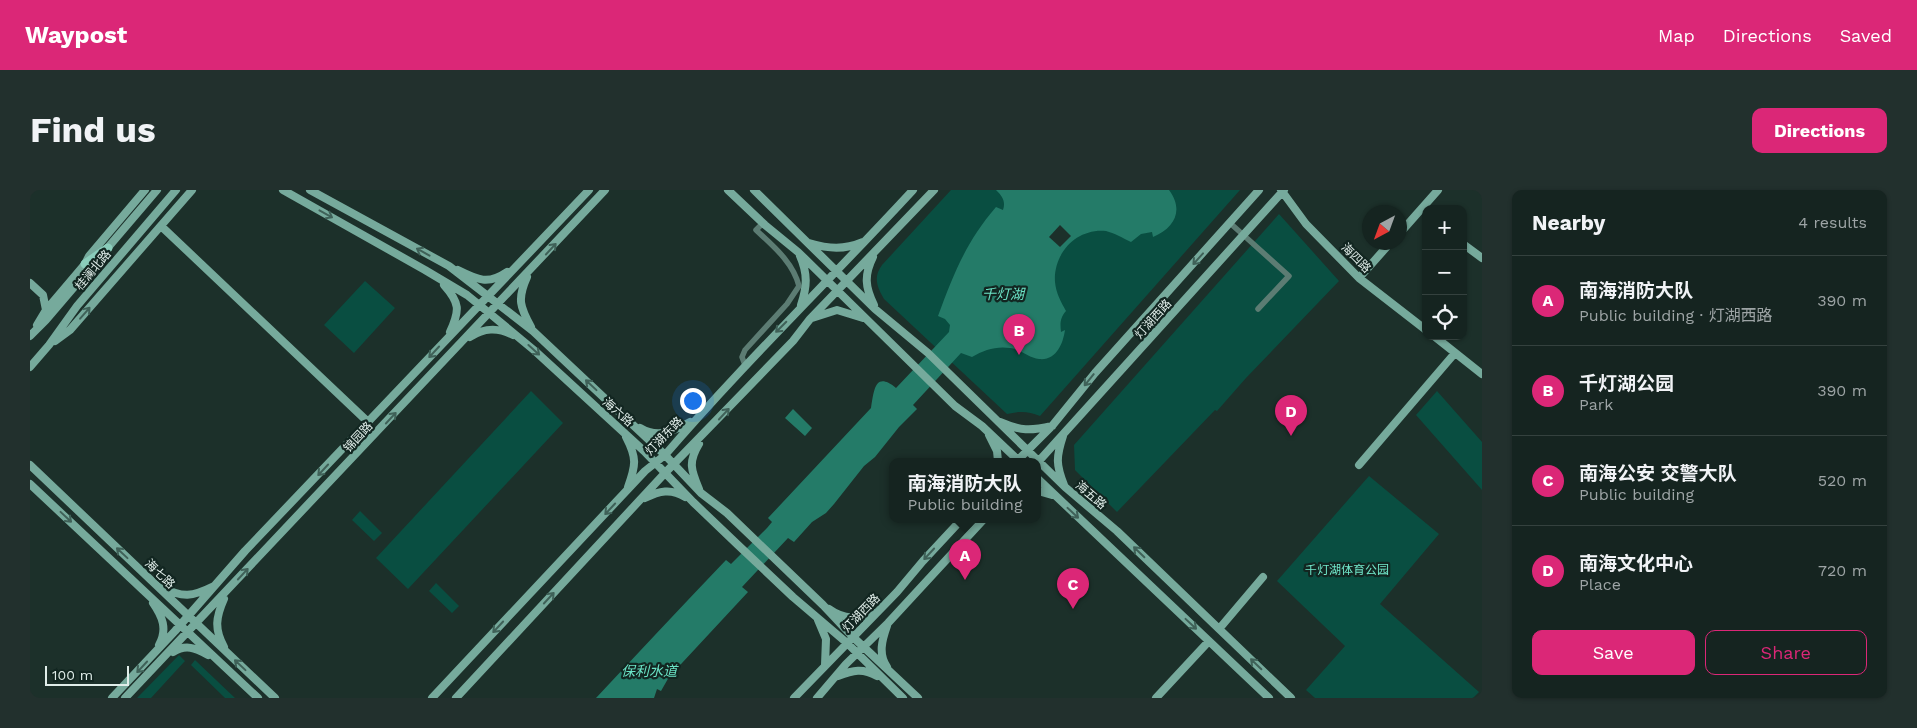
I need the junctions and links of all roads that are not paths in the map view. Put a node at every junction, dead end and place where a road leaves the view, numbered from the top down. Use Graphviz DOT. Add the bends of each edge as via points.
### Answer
graph roads {
  1 [pos="145,190"];
  2 [pos="157,190"];
  3 [pos="176,190"];
  4 [pos="192,190"];
  5 [pos="283,190"];
  6 [pos="310,190"];
  7 [pos="589,190"];
  8 [pos="605,190"];
  9 [pos="728,190"];
  10 [pos="754,190"];
  11 [pos="913,190"];
  12 [pos="934,190"];
  13 [pos="1259,190"];
  14 [pos="1438,190"];
  15 [pos="1282,191"];
  16 [pos="1428,205"];
  17 [pos="1422,213"];
  18 [pos="762,223"];
  19 [pos="1230,223"];
  20 [pos="161,226"];
  21 [pos="1407,227"];
  22 [pos="1244,234"];
  23 [pos="867,240"];
  24 [pos="807,242"];
  25 [pos="1467,247"];
  26 [pos="108,248"];
  27 [pos="877,250"];
  28 [pos="1384,250"];
  29 [pos="798,252"];
  30 [pos="1482,258"];
  31 [pos="521,262"];
  32 [pos="85,264"];
  33 [pos="449,266"];
  34 [pos="531,270"];
  35 [pos="836,270"];
  36 [pos="437,278"];
  37 [pos="1358,278"];
  38 [pos="827,280"];
  39 [pos="847,281"];
  40 [pos="30,283"];
  41 [pos="837,291"];
  42 [pos="41,293"];
  43 [pos="60,293"];
  44 [pos="488,296"];
  45 [pos="498,303"];
  46 [pos="479,305"];
  47 [pos="800,309"];
  48 [pos="1258,309"];
  49 [pos="46,310"];
  50 [pos="875,310"];
  51 [pos="488,312"];
  52 [pos="810,319"];
  53 [pos="867,320"];
  54 [pos="1422,327"];
  55 [pos="533,332"];
  56 [pos="31,336"];
  57 [pos="448,338"];
  58 [pos="522,340"];
  59 [pos="1439,340"];
  60 [pos="49,345"];
  61 [pos="458,346"];
  62 [pos="1455,353"];
  63 [pos="745,366"];
  64 [pos="30,367"];
  65 [pos="1482,374"];
  66 [pos="696,418"];
  67 [pos="996,420"];
  68 [pos="368,422"];
  69 [pos="632,423"];
  70 [pos="1052,426"];
  71 [pos="708,430"];
  72 [pos="987,430"];
  73 [pos="624,433"];
  74 [pos="683,433"];
  75 [pos="1064,433"];
  76 [pos="694,444"];
  77 [pos="1027,451"];
  78 [pos="664,454"];
  79 [pos="998,458"];
  80 [pos="1015,458"];
  81 [pos="1021,458"];
  82 [pos="1034,458"];
  83 [pos="1041,459"];
  84 [pos="655,462"];
  85 [pos="30,465"];
  86 [pos="1041,465"];
  87 [pos="1359,465"];
  88 [pos="674,466"];
  89 [pos="665,473"];
  90 [pos="1041,482"];
  91 [pos="30,484"];
  92 [pos="1065,487"];
  93 [pos="626,491"];
  94 [pos="1041,492"];
  95 [pos="701,493"];
  96 [pos="1055,496"];
  97 [pos="639,502"];
  98 [pos="693,502"];
  99 [pos="958,523"];
  100 [pos="980,523"];
  101 [pos="1263,578"];
  102 [pos="155,584"];
  103 [pos="218,584"];
  104 [pos="147,592"];
  105 [pos="226,592"];
  106 [pos="823,605"];
  107 [pos="877,613"];
  108 [pos="815,614"];
  109 [pos="189,616"];
  110 [pos="888,623"];
  111 [pos="196,624"];
  112 [pos="181,625"];
  113 [pos="1218,629"];
  114 [pos="188,632"];
  115 [pos="853,637"];
  116 [pos="1209,641"];
  117 [pos="847,643"];
  118 [pos="863,647"];
  119 [pos="155,652"];
  120 [pos="227,653"];
  121 [pos="857,653"];
  122 [pos="163,659"];
  123 [pos="218,661"];
  124 [pos="825,665"];
  125 [pos="891,673"];
  126 [pos="836,677"];
  127 [pos="884,680"];
  128 [pos="112,698"];
  129 [pos="125,698"];
  130 [pos="258,698"];
  131 [pos="276,698"];
  132 [pos="432,698"];
  133 [pos="456,698"];
  134 [pos="794,698"];
  135 [pos="818,698"];
  136 [pos="903,698"];
  137 [pos="918,698"];
  138 [pos="1156,698"];
  139 [pos="1269,698"];
  140 [pos="1291,698"];
  1 -- 32 [label="main road"];
  2 -- 26 [label="main road, 桂澜北路"];
  3 -- 60 [label="main road, 桂澜北路" via="77,306"];
  4 -- 20 [label="main road"];
  5 -- 36 [label="main road, 海六路, one-way"];
  33 -- 6 [label="main road, 海六路, one-way"];
  7 -- 31 [label="main road, 锦园路"];
  34 -- 8 [label="main road, 锦园路, one-way"];
  9 -- 18 [label="main road"];
  10 -- 24 [label="main road, 海五路"];
  11 -- 23 [label="main road, 灯湖东路"];
  12 -- 27 [label="main road"];
  13 -- 19 [label="main road, 灯湖西路"];
  14 -- 16 [label="main road"];
  15 -- 22 [label="main road, 灯湖西路"];
  15 -- 37 [label="main road, 海四路" via="1306,224"];
  17 -- 21 [label="main road"];
  18 -- 29 [label="main road"];
  18 -- 63 [label="street" via="756,230 787,261 799,286 745,350 742,357"];
  19 -- 22 [label="street"];
  19 -- 70 [label="main road, 灯湖西路, one-way"];
  60 -- 20 [label="main road, one-way" via="70,330"];
  20 -- 68 [label="main road"];
  22 -- 48 [label="street" via="1289,276"];
  22 -- 75 [label="main road, 灯湖西路"];
  23 -- 24 [label="main road" via="850,248 838,249"];
  23 -- 35 [label="main road, 灯湖东路"];
  24 -- 35 [label="main road, 海五路"];
  25 -- 30 [label="main road"];
  26 -- 32 [label="main road"];
  26 -- 56 [label="main road, 桂澜北路"];
  27 -- 39 [label="main road"];
  27 -- 50 [label="main road" via="867,269 866,279"];
  28 -- 37 [label="main road"];
  29 -- 38 [label="main road"];
  29 -- 47 [label="main road" via="806,276 806,291"];
  31 -- 33 [label="main road" via="500,277 486,281"];
  31 -- 44 [label="main road, 锦园路"];
  32 -- 43 [label="main road"];
  33 -- 44 [label="main road, 海六路"];
  34 -- 45 [label="main road, 锦园路"];
  34 -- 55 [label="main road" via="520,302"];
  35 -- 38 [label="main road, 灯湖东路"];
  35 -- 39 [label="main road, 海五路"];
  36 -- 46 [label="main road, 海六路"];
  36 -- 57 [label="main road" via="452,294 458,310"];
  37 -- 54 [label="main road, 海四路"];
  38 -- 41 [label="main road"];
  38 -- 47 [label="main road, 灯湖东路"];
  39 -- 41 [label="main road"];
  39 -- 50 [label="main road, 海五路"];
  40 -- 42 [label="main road"];
  41 -- 52 [label="main road"];
  41 -- 53 [label="main road"];
  42 -- 43 [label="main road"];
  42 -- 49 [label="main road"];
  43 -- 49 [label="main road"];
  44 -- 45 [label="main road, 海六路"];
  44 -- 46 [label="main road, 锦园路"];
  45 -- 51 [label="main road, 锦园路"];
  45 -- 55 [label="main road, 海六路"];
  46 -- 51 [label="main road, 海六路"];
  46 -- 57 [label="main road, 锦园路"];
  47 -- 63 [label="main road, 灯湖东路, one-way"];
  49 -- 56 [label="main road"];
  50 -- 67 [label="main road, 海五路" via="928,353"];
  51 -- 58 [label="main road, 海六路"];
  51 -- 61 [label="main road, 锦园路"];
  52 -- 53 [label="main road" via="837,310"];
  71 -- 52 [label="main road, one-way"];
  53 -- 72 [label="main road" via="955,406"];
  69 -- 55 [label="main road, 海六路, one-way"];
  57 -- 68 [label="main road, 锦园路, one-way"];
  58 -- 61 [label="main road" via="498,329 487,329"];
  58 -- 73 [label="main road, 海六路, one-way"];
  59 -- 62 [label="main road"];
  60 -- 64 [label="main road, 桂澜北路"];
  105 -- 61 [label="main road, 锦园路, one-way"];
  62 -- 65 [label="main road"];
  62 -- 87 [label="main road"];
  63 -- 66 [label="main road, 灯湖东路"];
  66 -- 69 [label="main road" via="667,433 646,432"];
  66 -- 74 [label="main road, 灯湖东路"];
  67 -- 70 [label="main road" via="1026,430"];
  67 -- 77 [label="main road, 海五路"];
  68 -- 103 [label="main road, 锦园路, one-way" via="245,551"];
  69 -- 78 [label="main road, 海六路"];
  70 -- 77 [label="main road, 灯湖西路"];
  71 -- 76 [label="main road"];
  71 -- 95 [label="main road" via="691,461"];
  72 -- 79 [label="main road"];
  72 -- 80 [label="main road"];
  73 -- 84 [label="main road, 海六路"];
  73 -- 93 [label="main road" via="634,452 635,462"];
  74 -- 76 [label="main road" via="686,443"];
  74 -- 78 [label="main road, 灯湖东路"];
  75 -- 83 [label="main road, 灯湖西路"];
  75 -- 92 [label="main road" via="1057,453 1059,473"];
  76 -- 88 [label="main road"];
  77 -- 81 [label="main road, 灯湖西路"];
  77 -- 82 [label="main road, 海五路"];
  78 -- 84 [label="main road, 灯湖东路"];
  78 -- 88 [label="main road, 海六路"];
  84 -- 89 [label="main road, 海六路"];
  84 -- 93 [label="main road, 灯湖东路"];
  102 -- 85 [label="main road, 海七路, one-way"];
  86 -- 92 [label="main road, 海五路"];
  88 -- 89 [label="main road"];
  88 -- 95 [label="main road, 海六路"];
  89 -- 97 [label="main road"];
  89 -- 98 [label="main road, 海六路"];
  90 -- 96 [label="main road"];
  91 -- 104 [label="main road, one-way"];
  113 -- 92 [label="main road, 海五路, one-way" via="1117,531"];
  93 -- 132 [label="main road, 灯湖东路, one-way"];
  94 -- 96 [label="main road"];
  95 -- 106 [label="main road, 海六路"];
  96 -- 116 [label="main road, one-way"];
  97 -- 98 [label="main road" via="669,490"];
  133 -- 97 [label="main road, one-way"];
  98 -- 108 [label="main road, 海六路"];
  99 -- 107 [label="main road, 灯湖西路, one-way"];
  100 -- 110 [label="main road, 灯湖西路"];
  101 -- 113 [label="main road"];
  102 -- 103 [label="main road" via="184,596"];
  102 -- 109 [label="main road, 海七路"];
  103 -- 109 [label="main road, 锦园路"];
  104 -- 112 [label="main road"];
  104 -- 119 [label="main road" via="164,623 162,640"];
  105 -- 111 [label="main road, 锦园路"];
  105 -- 120 [label="main road" via="216,620"];
  106 -- 107 [label="main road" via="832,612 851,618"];
  106 -- 115 [label="main road, 海六路"];
  107 -- 115 [label="main road, 灯湖西路"];
  108 -- 117 [label="main road, 海六路"];
  108 -- 124 [label="main road" via="826,639"];
  109 -- 111 [label="main road, 海七路"];
  109 -- 112 [label="main road, 锦园路"];
  110 -- 118 [label="main road, 灯湖西路"];
  110 -- 125 [label="main road" via="881,641 881,652"];
  111 -- 114 [label="main road, 锦园路"];
  111 -- 120 [label="main road, 海七路"];
  112 -- 114 [label="main road"];
  112 -- 119 [label="main road, 锦园路"];
  140 -- 113 [label="main road, 海五路, one-way"];
  114 -- 122 [label="main road, 锦园路"];
  114 -- 123 [label="main road"];
  115 -- 117 [label="main road, 灯湖西路"];
  115 -- 118 [label="main road, 海六路"];
  116 -- 138 [label="main road"];
  116 -- 139 [label="main road"];
  117 -- 121 [label="main road, 海六路"];
  117 -- 124 [label="main road, 灯湖西路"];
  118 -- 121 [label="main road, 灯湖西路"];
  118 -- 125 [label="main road, 海六路"];
  119 -- 128 [label="main road, 锦园路, one-way"];
  131 -- 120 [label="main road, 海七路, one-way"];
  121 -- 126 [label="main road, 灯湖西路"];
  121 -- 127 [label="main road, 海六路"];
  122 -- 123 [label="main road" via="180,647 189,646"];
  122 -- 129 [label="main road, 锦园路"];
  123 -- 130 [label="main road"];
  124 -- 134 [label="main road, 灯湖西路"];
  125 -- 137 [label="main road, 海六路"];
  126 -- 127 [label="main road" via="856,670 870,672"];
  126 -- 135 [label="main road, 灯湖西路"];
  127 -- 136 [label="main road, 海六路"];
}
